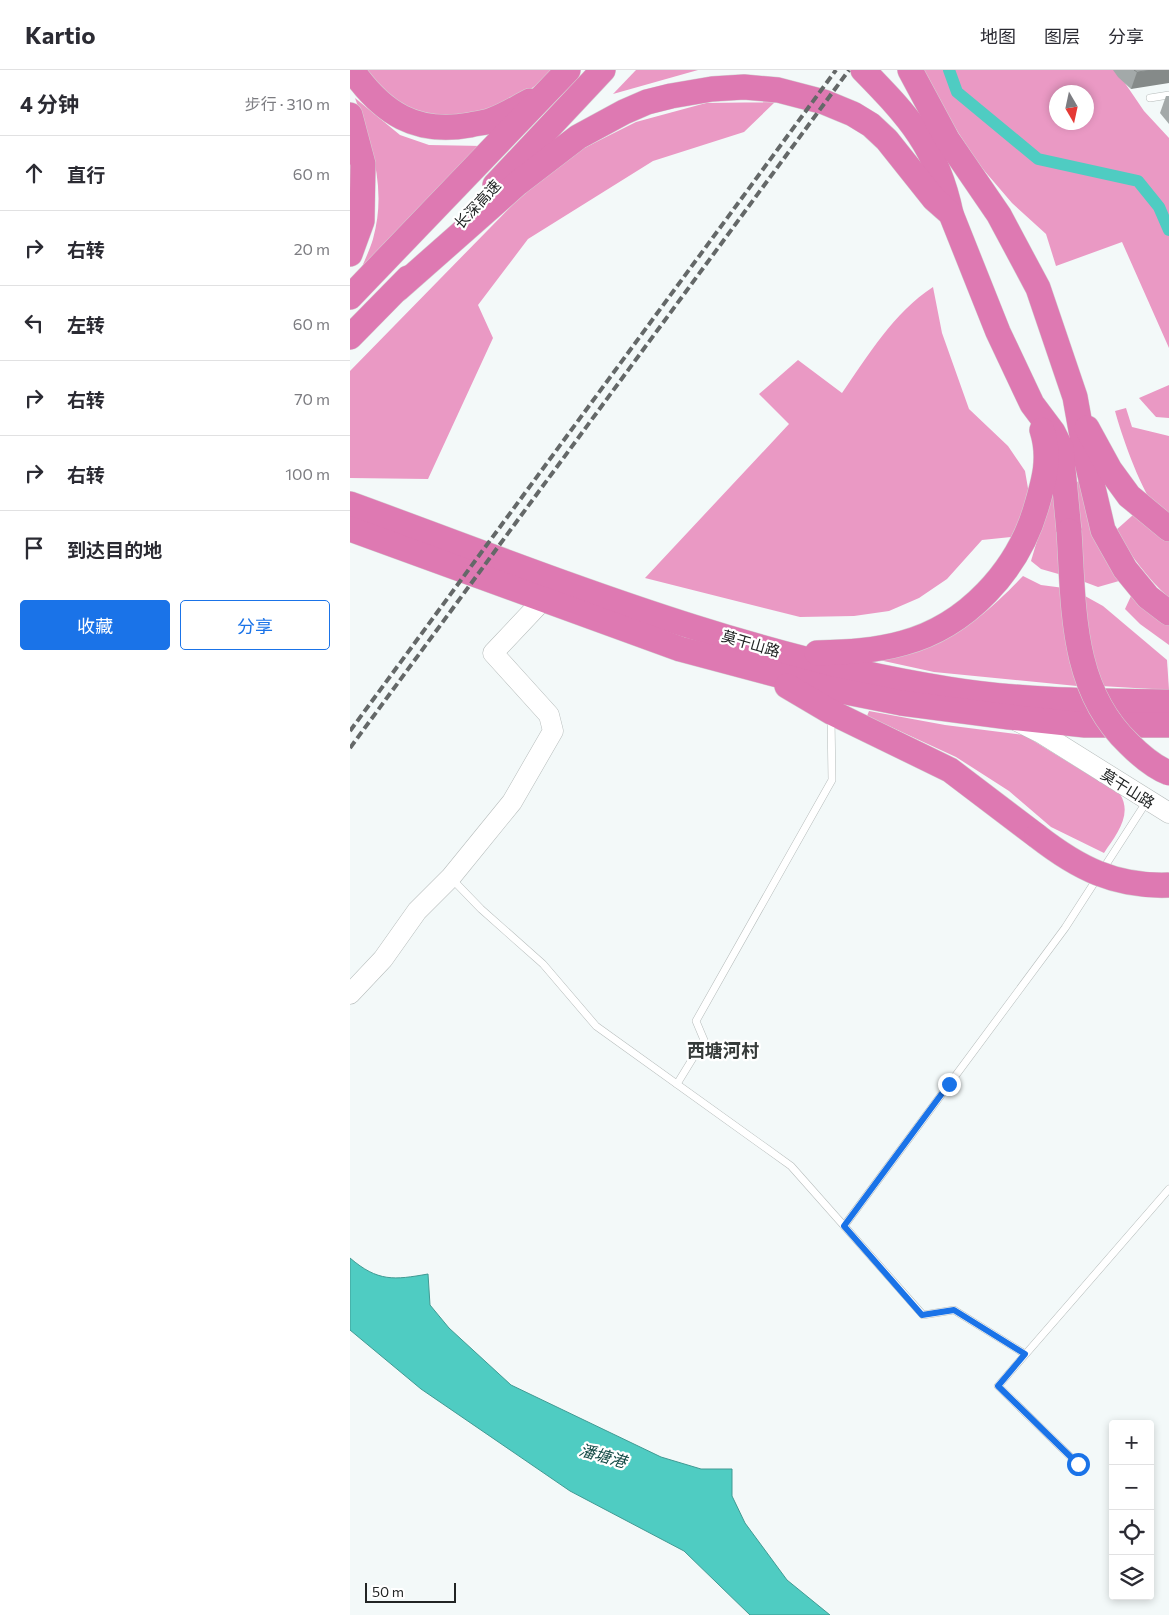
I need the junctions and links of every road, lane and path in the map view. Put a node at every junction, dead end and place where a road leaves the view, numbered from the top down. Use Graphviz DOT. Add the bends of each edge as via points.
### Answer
graph roads {
  1 [pos="568,70"];
  2 [pos="603,70"];
  3 [pos="863,70"];
  4 [pos="880,70"];
  5 [pos="910,70"];
  6 [pos="358,78"];
  7 [pos="548,91"];
  8 [pos="1169,95"];
  9 [pos="1150,98"];
  10 [pos="350,115"];
  11 [pos="947,139"];
  12 [pos="951,214"];
  13 [pos="350,254"];
  14 [pos="398,289"];
  15 [pos="350,297"];
  16 [pos="350,337"];
  17 [pos="1075,397"];
  18 [pos="1032,404"];
  19 [pos="350,504"];
  20 [pos="350,529"];
  21 [pos="1169,529"];
  22 [pos="544,599"];
  23 [pos="1169,614"];
  24 [pos="787,654"];
  25 [pos="763,672"];
  26 [pos="1169,702"];
  27 [pos="832,712"];
  28 [pos="1009,717"];
  29 [pos="1169,725"];
  30 [pos="1169,773"];
  31 [pos="1148,801"];
  32 [pos="1169,814"];
  33 [pos="451,877"];
  34 [pos="1169,885"];
  35 [pos="350,994"];
  36 [pos="677,1084"];
  37 [pos="1169,1189"];
  38 [pos="844,1226"];
  39 [pos="1025,1354"];
  40 [pos="1078,1464"];
  1 -- 7 [label="highway, 长深高速"];
  2 -- 14 [label="highway, 长深高速"];
  3 -- 12 [label="highway" via="924,140 944,184"];
  4 -- 11 [label="highway"];
  5 -- 11 [label="highway"];
  6 -- 7 [label="highway" via="386,108 417,125 451,128 492,121"];
  7 -- 15 [label="highway, 长深高速"];
  8 -- 9 [label="lane"];
  10 -- 13 [label="highway" via="363,164 362,221"];
  11 -- 17 [label="highway" via="1026,262 1047,311"];
  12 -- 14 [label="highway" via="934,199 887,140 853,114 824,102 778,90 712,89 647,102 578,137 518,183"];
  12 -- 18 [label="highway" via="998,332"];
  14 -- 16 [label="highway, 长深高速"];
  17 -- 21 [label="highway" via="1089,433 1110,470 1129,496"];
  17 -- 23 [label="highway" via="1103,530 1125,569 1148,597"];
  18 -- 24 [label="highway" via="1045,440 1046,473 1034,518 1005,572 986,595 947,624 904,643 851,652"];
  18 -- 30 [label="highway, bridge" via="1061,448 1076,631 1086,678 1100,709 1122,737 1140,754"];
  19 -- 24 [label="highway, 莫干山路" via="667,618"];
  20 -- 22 [label="highway, 莫干山路"];
  22 -- 25 [label="highway, 莫干山路" via="680,649"];
  22 -- 33 [label="street" via="493,653 550,715 553,731 512,802"];
  24 -- 26 [label="highway, 莫干山路" via="858,672 948,689 1065,701"];
  25 -- 27 [label="highway"];
  25 -- 28 [label="highway, 莫干山路" via="901,703"];
  27 -- 34 [label="highway, bridge" via="950,770 1063,856 1100,875 1140,884"];
  27 -- 36 [label="lane" via="832,780 696,1021 704,1040"];
  28 -- 29 [label="highway, 莫干山路" via="1085,725"];
  28 -- 31 [label="street, 莫干山路" via="1041,733"];
  31 -- 32 [label="street, 莫干山路"];
  31 -- 38 [label="lane" via="1065,928"];
  33 -- 35 [label="street" via="417,911 383,959"];
  33 -- 36 [label="lane" via="481,909 543,964 596,1026"];
  36 -- 38 [label="lane" via="791,1166"];
  37 -- 39 [label="lane"];
  38 -- 39 [label="lane" via="922,1315 954,1310"];
  39 -- 40 [label="lane" via="998,1386"];
}
